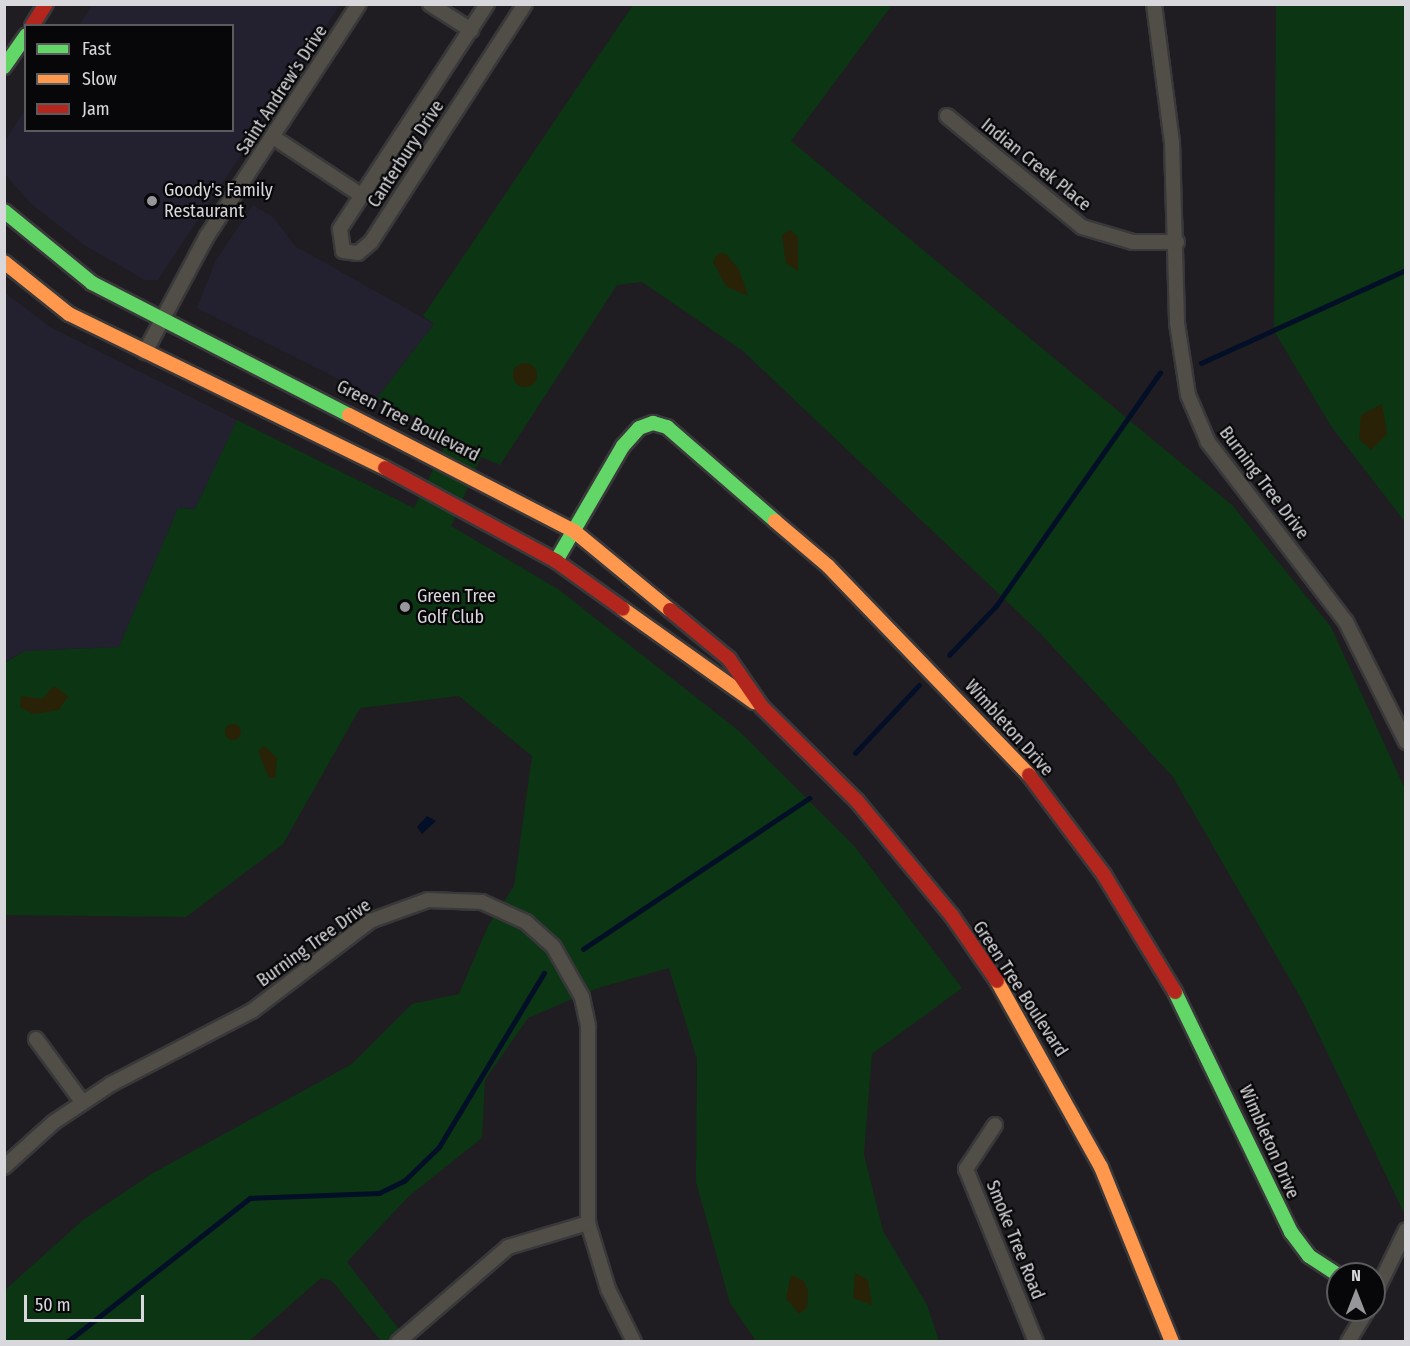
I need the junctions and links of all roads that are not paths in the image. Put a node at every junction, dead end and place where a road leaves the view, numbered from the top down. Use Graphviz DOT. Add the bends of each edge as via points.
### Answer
graph roads {
  1 [pos="46,4"];
  2 [pos="359,4"];
  3 [pos="430,4"];
  4 [pos="487,4"];
  5 [pos="525,4"];
  6 [pos="1154,4"];
  7 [pos="33,24"];
  8 [pos="471,30"];
  9 [pos="24,38"];
  10 [pos="4,67"];
  11 [pos="946,116"];
  12 [pos="273,137"];
  13 [pos="361,195"];
  14 [pos="4,212"];
  15 [pos="1177,242"];
  16 [pos="4,262"];
  17 [pos="162,319"];
  18 [pos="145,352"];
  19 [pos="574,531"];
  20 [pos="556,561"];
  21 [pos="762,707"];
  22 [pos="1402,725"];
  23 [pos="1406,742"];
  24 [pos="36,1039"];
  25 [pos="83,1103"];
  26 [pos="995,1125"];
  27 [pos="4,1167"];
  28 [pos="588,1223"];
  29 [pos="1406,1230"];
  30 [pos="1326,1267"];
  31 [pos="1386,1271"];
  32 [pos="1360,1322"];
  33 [pos="398,1341"];
  34 [pos="634,1341"];
  35 [pos="1036,1341"];
  36 [pos="1172,1341"];
  37 [pos="1348,1341"];
  1 -- 7 [label="main road"];
  2 -- 12 [label="street, Saint Andrew's Drive"];
  3 -- 8 [label="street"];
  4 -- 8 [label="street, Canterbury Drive"];
  5 -- 13 [label="street, Canterbury Drive" via="371,243 350,253 343,251 337,234"];
  6 -- 15 [label="street, Burning Tree Drive" via="1172,142"];
  8 -- 13 [label="street, Canterbury Drive"];
  9 -- 10 [label="main road"];
  11 -- 15 [label="street, Indian Creek Place" via="1082,227 1133,242"];
  12 -- 13 [label="street, Canterbury Drive"];
  12 -- 17 [label="street, Saint Andrew's Drive" via="207,236"];
  14 -- 17 [label="main road, Green Tree Boulevard" via="60,262"];
  15 -- 22 [label="street, Burning Tree Drive" via="1180,360 1208,442 1346,622"];
  16 -- 18 [label="main road, Green Tree Boulevard" via="69,314"];
  17 -- 18 [label="street, Saint Andrew's Drive"];
  17 -- 19 [label="main road, Green Tree Boulevard"];
  18 -- 20 [label="main road, Green Tree Boulevard" via="443,496"];
  19 -- 20 [label="main road, Wimbleton Drive"];
  19 -- 21 [label="main road, Green Tree Boulevard" via="729,659"];
  19 -- 30 [label="main road, Wimbleton Drive" via="623,446 639,428 653,423 667,427 828,566 1023,766 1104,874 1180,999 1291,1232 1309,1256"];
  20 -- 21 [label="main road, Green Tree Boulevard"];
  21 -- 36 [label="main road, Green Tree Boulevard" via="857,801 952,916 1004,992 1101,1167"];
  22 -- 23 [label="street, Burning Tree Drive"];
  24 -- 25 [label="street"];
  25 -- 27 [label="street, Burning Tree Drive"];
  25 -- 28 [label="street, Burning Tree Drive" via="140,1066 252,1011 394,909 428,900 482,902 526,922 554,946 582,997 588,1026"];
  26 -- 35 [label="street, Smoke Tree Road" via="966,1169"];
  28 -- 33 [label="street" via="508,1247"];
  28 -- 34 [label="street, Burning Tree Drive" via="608,1289"];
  29 -- 31 [label="street"];
  32 -- 37 [label="street"];
}
